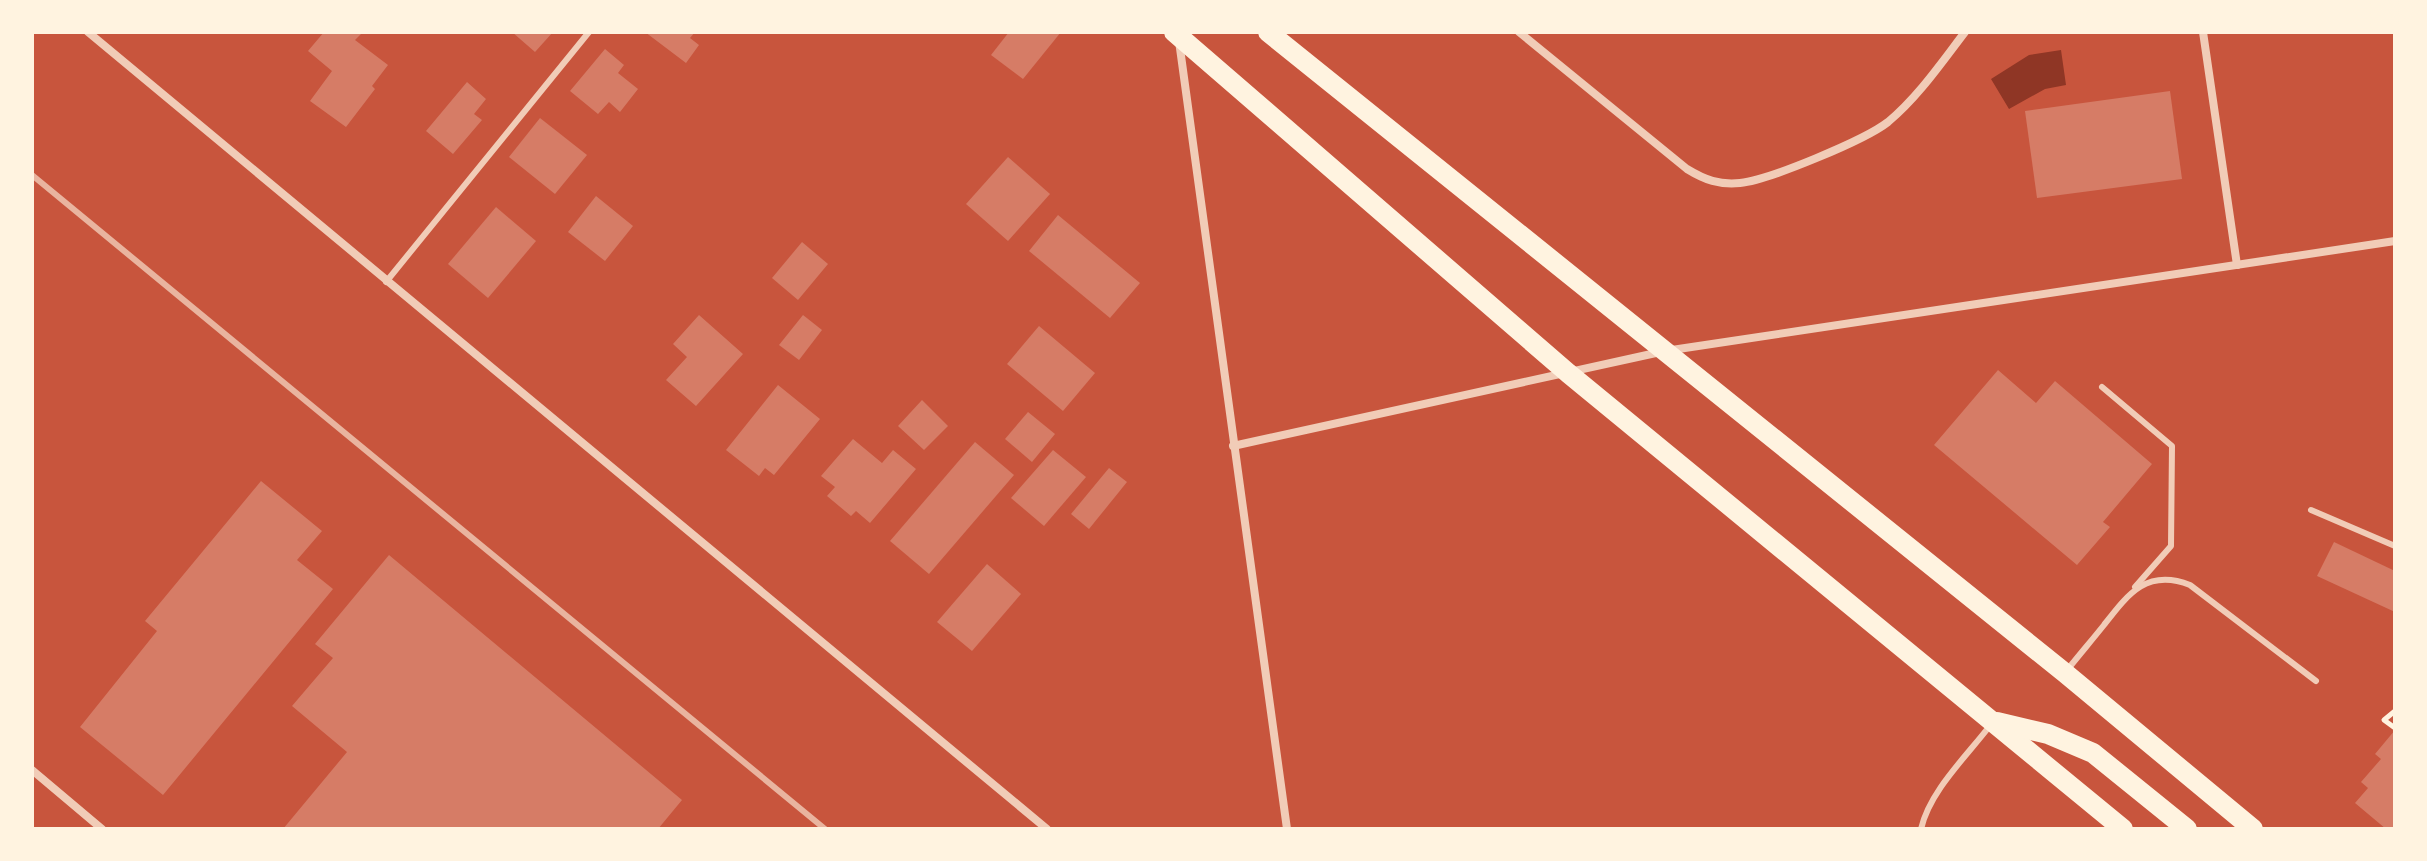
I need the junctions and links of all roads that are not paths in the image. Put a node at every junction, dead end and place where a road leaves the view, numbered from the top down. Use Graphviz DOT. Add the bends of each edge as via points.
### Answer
graph roads {
  1 [pos="88,32"];
  2 [pos="589,32"];
  3 [pos="1268,32"];
  4 [pos="1519,32"];
  5 [pos="1965,32"];
  6 [pos="2203,32"];
  7 [pos="1176,33"];
  8 [pos="2395,241"];
  9 [pos="2237,265"];
  10 [pos="386,282"];
  11 [pos="1665,351"];
  12 [pos="1568,373"];
  13 [pos="2102,387"];
  14 [pos="1233,446"];
  15 [pos="2311,510"];
  16 [pos="2395,546"];
  17 [pos="2127,596"];
  18 [pos="2065,673"];
  19 [pos="2316,681"];
  20 [pos="1993,721"];
  21 [pos="32,770"];
  22 [pos="102,829"];
  23 [pos="1047,829"];
  24 [pos="1287,829"];
  25 [pos="1921,829"];
  26 [pos="2123,829"];
  27 [pos="2187,829"];
  28 [pos="2253,829"];
  1 -- 10 [label="street"];
  2 -- 10 [label="lane"];
  3 -- 11 [label="main road"];
  4 -- 5 [label="street" via="1687,169 1707,181 1740,183 1869,135 1905,106"];
  6 -- 9 [label="street"];
  7 -- 12 [label="main road"];
  7 -- 14 [label="street"];
  8 -- 9 [label="street"];
  9 -- 11 [label="street"];
  10 -- 23 [label="street"];
  11 -- 12 [label="street"];
  11 -- 18 [label="main road"];
  12 -- 14 [label="street"];
  12 -- 20 [label="main road"];
  13 -- 17 [label="lane" via="2172,446 2171,546"];
  14 -- 24 [label="street"];
  15 -- 16 [label="lane"];
  17 -- 18 [label="lane"];
  17 -- 19 [label="lane" via="2163,579 2190,585"];
  18 -- 28 [label="main road"];
  20 -- 25 [label="lane" via="1934,796"];
  20 -- 26 [label="main road"];
  20 -- 27 [label="main road" via="2048,734 2093,753"];
  21 -- 22 [label="street"];
}
